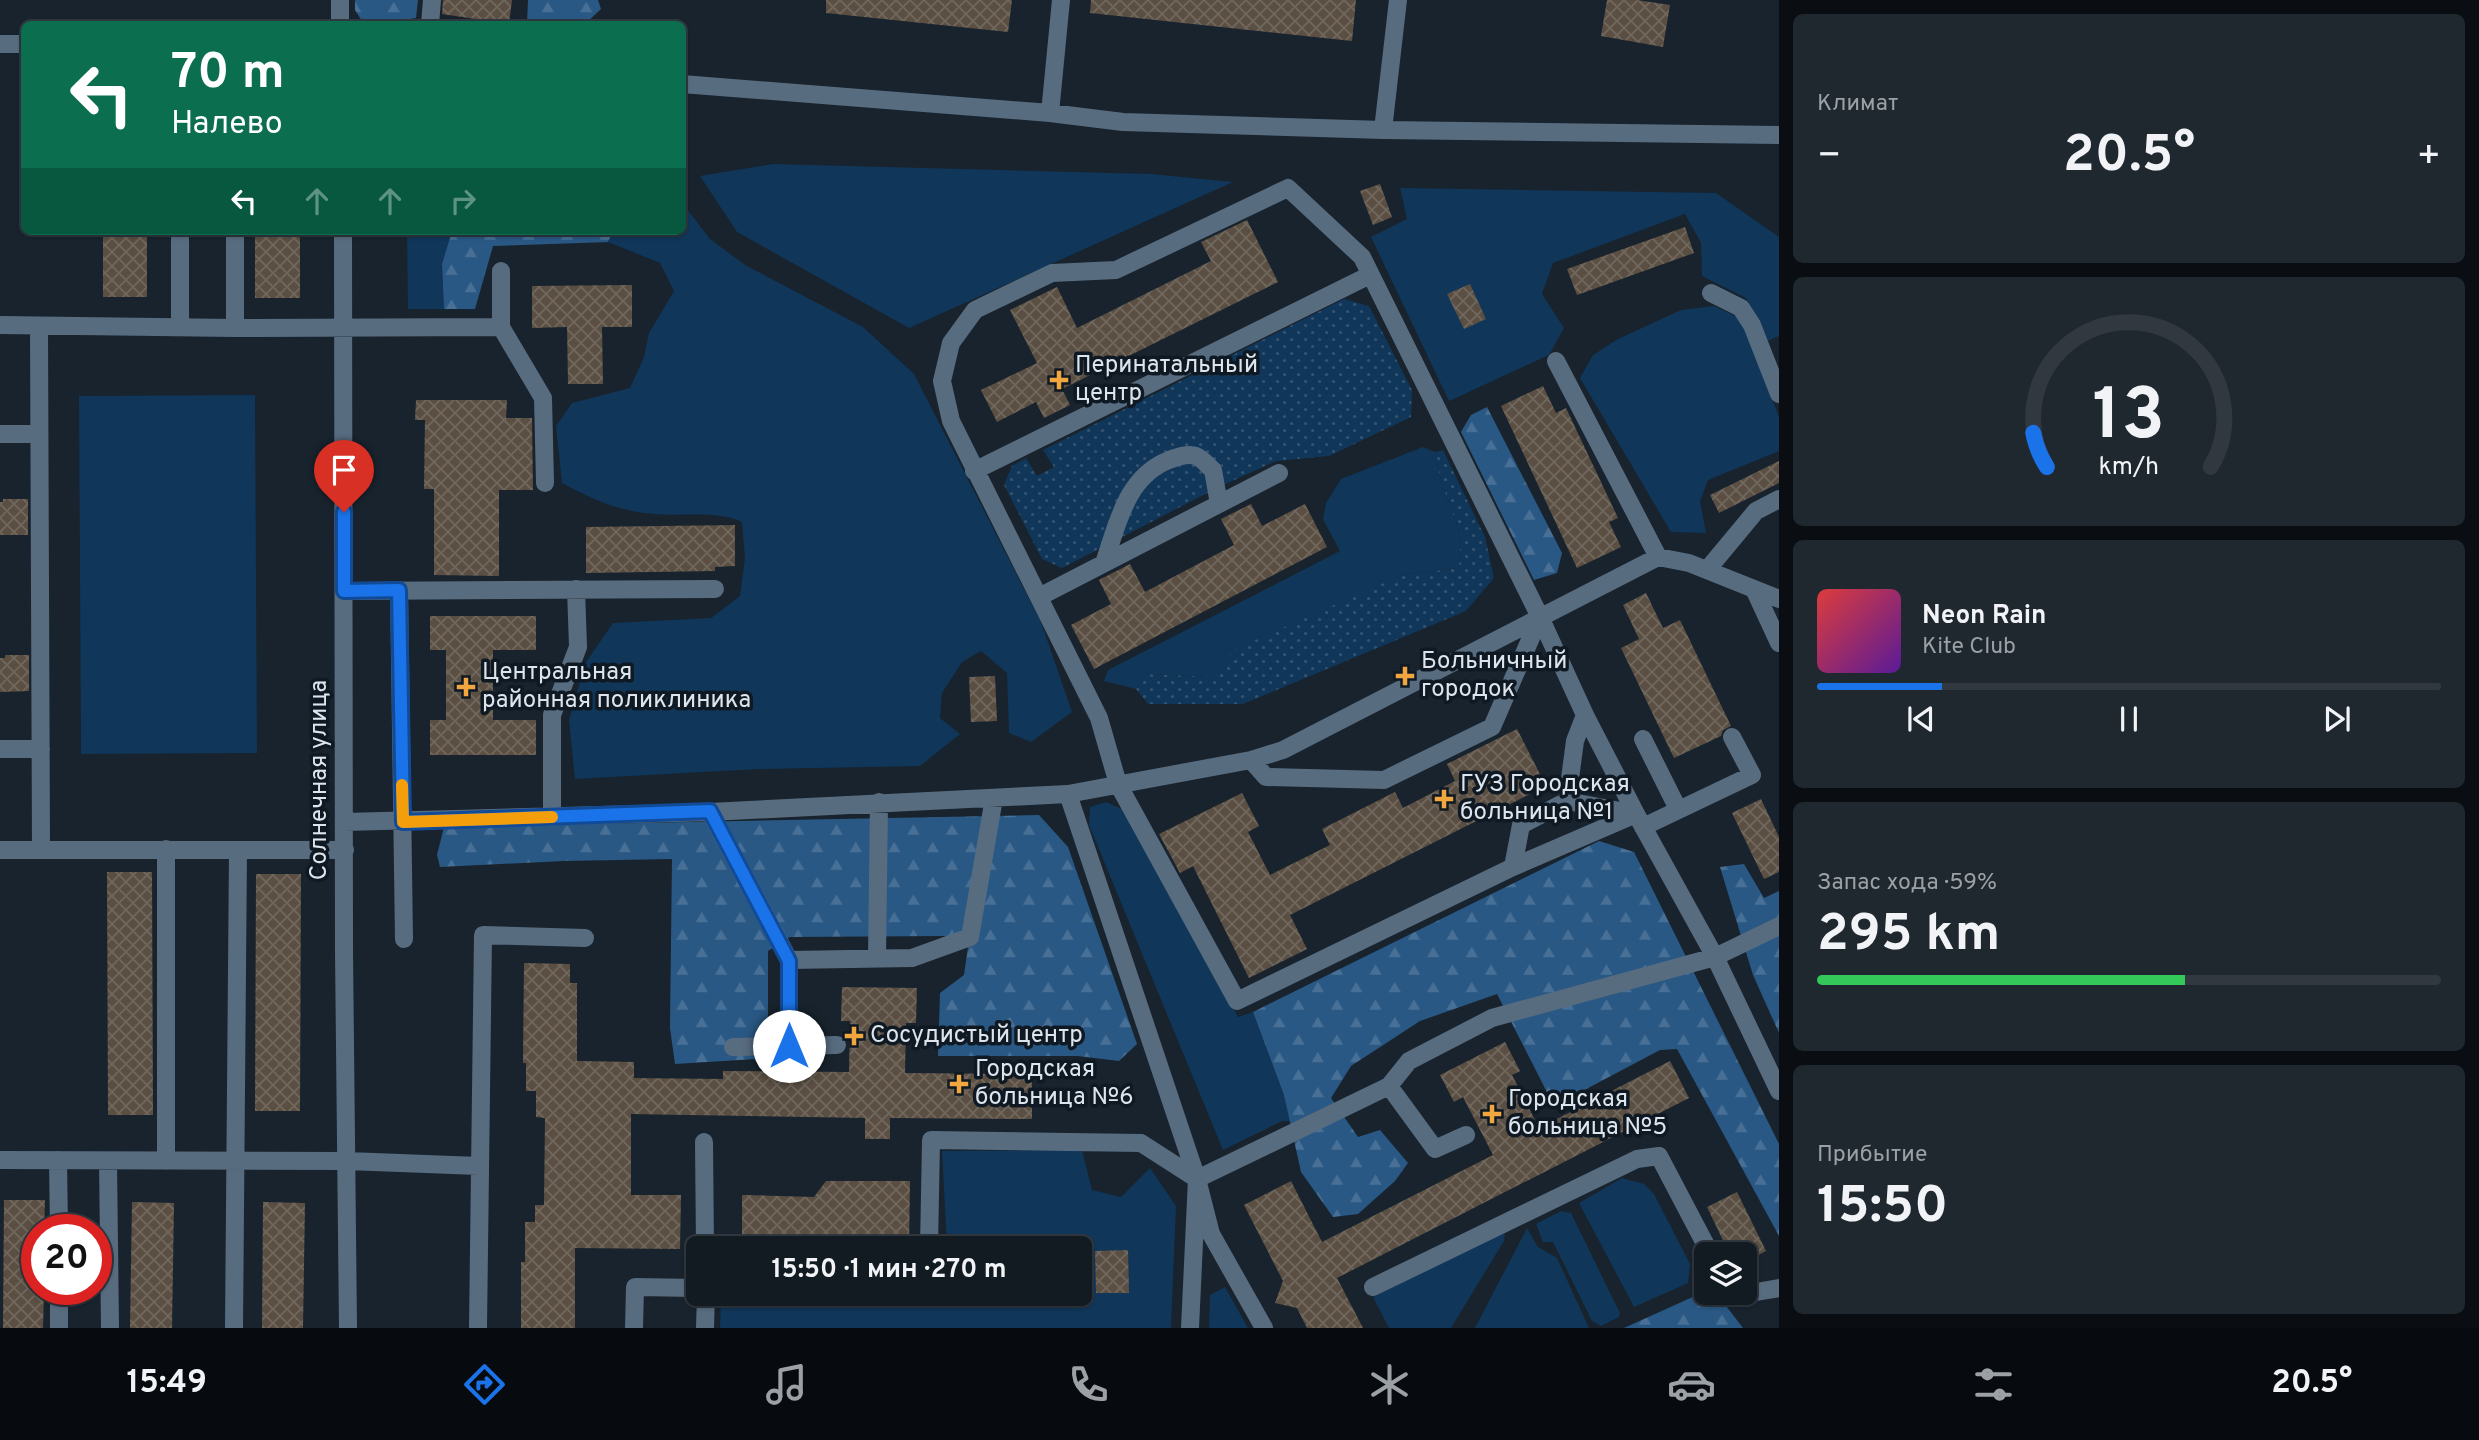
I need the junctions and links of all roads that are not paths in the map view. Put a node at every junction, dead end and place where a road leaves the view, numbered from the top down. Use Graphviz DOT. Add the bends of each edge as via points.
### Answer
graph roads {
  1 [pos="340,0"];
  2 [pos="432,0"];
  3 [pos="1061,0"];
  4 [pos="1398,0"];
  5 [pos="340,21"];
  6 [pos="430,21"];
  7 [pos="0,44"];
  8 [pos="21,44"];
  9 [pos="686,84"];
  10 [pos="1050,113"];
  11 [pos="1383,130"];
  12 [pos="1779,135"];
  13 [pos="180,235"];
  14 [pos="235,235"];
  15 [pos="343,235"];
  16 [pos="501,271"];
  17 [pos="1370,275"];
  18 [pos="1711,293"];
  19 [pos="0,325"];
  20 [pos="39,326"];
  21 [pos="180,327"];
  22 [pos="501,327"];
  23 [pos="235,328"];
  24 [pos="344,328"];
  25 [pos="1556,362"];
  26 [pos="1779,394"];
  27 [pos="0,434"];
  28 [pos="40,434"];
  29 [pos="974,471"];
  30 [pos="1279,473"];
  31 [pos="545,483"];
  32 [pos="1779,499"];
  33 [pos="1219,504"];
  34 [pos="1658,557"];
  35 [pos="1104,563"];
  36 [pos="1707,570"];
  37 [pos="576,589"];
  38 [pos="715,589"];
  39 [pos="1754,589"];
  40 [pos="399,590"];
  41 [pos="344,591"];
  42 [pos="1039,597"];
  43 [pos="1779,599"];
  44 [pos="1540,617"];
  45 [pos="1779,643"];
  46 [pos="1585,715"];
  47 [pos="1732,737"];
  48 [pos="1643,739"];
  49 [pos="0,749"];
  50 [pos="40,749"];
  51 [pos="1251,760"];
  52 [pos="1118,784"];
  53 [pos="1068,794"];
  54 [pos="994,798"];
  55 [pos="1567,801"];
  56 [pos="879,802"];
  57 [pos="1678,809"];
  58 [pos="710,811"];
  59 [pos="552,817"];
  60 [pos="1639,821"];
  61 [pos="345,822"];
  62 [pos="403,822"];
  63 [pos="166,849"];
  64 [pos="0,850"];
  65 [pos="41,850"];
  66 [pos="238,850"];
  67 [pos="345,850"];
  68 [pos="1513,867"];
  69 [pos="1779,926"];
  70 [pos="585,938"];
  71 [pos="404,939"];
  72 [pos="1715,957"];
  73 [pos="877,958"];
  74 [pos="789,961"];
  75 [pos="837,1045"];
  76 [pos="733,1046"];
  77 [pos="789,1046"];
  78 [pos="1389,1086"];
  79 [pos="1779,1091"];
  80 [pos="1466,1135"];
  81 [pos="704,1142"];
  82 [pos="0,1160"];
  83 [pos="58,1160"];
  84 [pos="108,1161"];
  85 [pos="166,1161"];
  86 [pos="235,1161"];
  87 [pos="347,1161"];
  88 [pos="479,1166"];
  89 [pos="1196,1180"];
  90 [pos="59,1214"];
  91 [pos="705,1236"];
  92 [pos="929,1236"];
  93 [pos="1704,1242"];
  94 [pos="1373,1287"];
  95 [pos="686,1288"];
  96 [pos="1779,1288"];
  97 [pos="1757,1292"];
  98 [pos="59,1305"];
  99 [pos="706,1306"];
  100 [pos="59,1328"];
  101 [pos="110,1328"];
  102 [pos="234,1328"];
  103 [pos="348,1328"];
  104 [pos="478,1328"];
  105 [pos="634,1328"];
  106 [pos="705,1328"];
  107 [pos="1190,1328"];
  108 [pos="1264,1328"];
  1 -- 5 [label="street"];
  2 -- 6 [label="street"];
  3 -- 10 [label="street"];
  4 -- 11 [label="street"];
  7 -- 8 [label="street"];
  9 -- 10 [label="street"];
  10 -- 11 [label="street" via="1124,122"];
  11 -- 12 [label="street"];
  13 -- 21 [label="street"];
  14 -- 23 [label="street"];
  15 -- 24 [label="street, Солнечная улица"];
  16 -- 22 [label="street"];
  17 -- 29 [label="street"];
  17 -- 29 [label="street" via="1362,257 1288,188 1116,270 1052,273 975,310 951,343 942,381 951,421"];
  17 -- 44 [label="street"];
  18 -- 26 [label="street" via="1741,308 1752,324"];
  19 -- 20 [label="street"];
  20 -- 21 [label="street"];
  20 -- 28 [label="street"];
  21 -- 23 [label="street"];
  22 -- 24 [label="street"];
  22 -- 31 [label="street" via="543,398"];
  23 -- 24 [label="street"];
  24 -- 41 [label="street, Солнечная улица"];
  25 -- 34 [label="street"];
  27 -- 28 [label="street"];
  28 -- 50 [label="street"];
  29 -- 42 [label="street"];
  30 -- 33 [label="street"];
  32 -- 36 [label="street" via="1756,511"];
  33 -- 35 [label="street"];
  33 -- 35 [label="street" via="1213,470 1196,456 1164,462 1142,475 1127,498"];
  34 -- 36 [label="street"];
  34 -- 44 [label="street"];
  35 -- 42 [label="street"];
  36 -- 39 [label="street"];
  37 -- 38 [label="street"];
  37 -- 40 [label="street"];
  37 -- 59 [label="street" via="578,647 552,715"];
  39 -- 43 [label="street"];
  39 -- 45 [label="street"];
  40 -- 41 [label="street"];
  40 -- 62 [label="street"];
  41 -- 61 [label="street, Солнечная улица"];
  42 -- 52 [label="street" via="1099,718"];
  44 -- 46 [label="street"];
  44 -- 51 [label="street" via="1283,750"];
  44 -- 51 [label="street" via="1492,727 1384,780 1266,777"];
  46 -- 55 [label="street" via="1574,741"];
  46 -- 60 [label="street"];
  47 -- 57 [label="street" via="1752,775"];
  48 -- 57 [label="street"];
  49 -- 50 [label="street"];
  50 -- 65 [label="street"];
  51 -- 52 [label="street"];
  52 -- 53 [label="street"];
  52 -- 68 [label="street" via="1237,1001"];
  53 -- 54 [label="street"];
  53 -- 89 [label="street"];
  54 -- 56 [label="street"];
  54 -- 73 [label="street" via="970,937 912,958"];
  55 -- 60 [label="street"];
  55 -- 68 [label="street" via="1521,825"];
  56 -- 58 [label="street"];
  56 -- 73 [label="street"];
  57 -- 60 [label="street"];
  58 -- 59 [label="street"];
  58 -- 74 [label="street"];
  59 -- 62 [label="street"];
  60 -- 68 [label="street"];
  60 -- 72 [label="street"];
  61 -- 62 [label="street"];
  61 -- 67 [label="street, Солнечная улица"];
  62 -- 71 [label="street"];
  63 -- 65 [label="street"];
  63 -- 66 [label="street"];
  63 -- 85 [label="street"];
  64 -- 65 [label="street"];
  66 -- 67 [label="street"];
  66 -- 86 [label="street"];
  67 -- 87 [label="street, Солнечная улица"];
  69 -- 72 [label="street"];
  70 -- 88 [label="street" via="483,935"];
  72 -- 78 [label="street" via="1492,1018 1409,1061"];
  72 -- 79 [label="street"];
  73 -- 74 [label="street"];
  74 -- 77 [label="street"];
  75 -- 77 [label="street"];
  76 -- 77 [label="street"];
  78 -- 80 [label="street" via="1435,1149"];
  78 -- 89 [label="street"];
  81 -- 91 [label="street"];
  82 -- 83 [label="street"];
  83 -- 84 [label="street"];
  83 -- 90 [label="street"];
  84 -- 85 [label="street"];
  84 -- 101 [label="street"];
  85 -- 86 [label="street"];
  86 -- 87 [label="street"];
  86 -- 102 [label="street"];
  87 -- 88 [label="street"];
  87 -- 103 [label="street, Солнечная улица"];
  88 -- 104 [label="street"];
  89 -- 92 [label="street" via="1141,1143 931,1140"];
  89 -- 107 [label="street"];
  89 -- 108 [label="street" via="1211,1234"];
  93 -- 94 [label="street" via="1659,1156 1637,1159"];
  95 -- 105 [label="street" via="635,1287"];
  96 -- 97 [label="street"];
  98 -- 100 [label="street"];
  99 -- 106 [label="street"];
}
